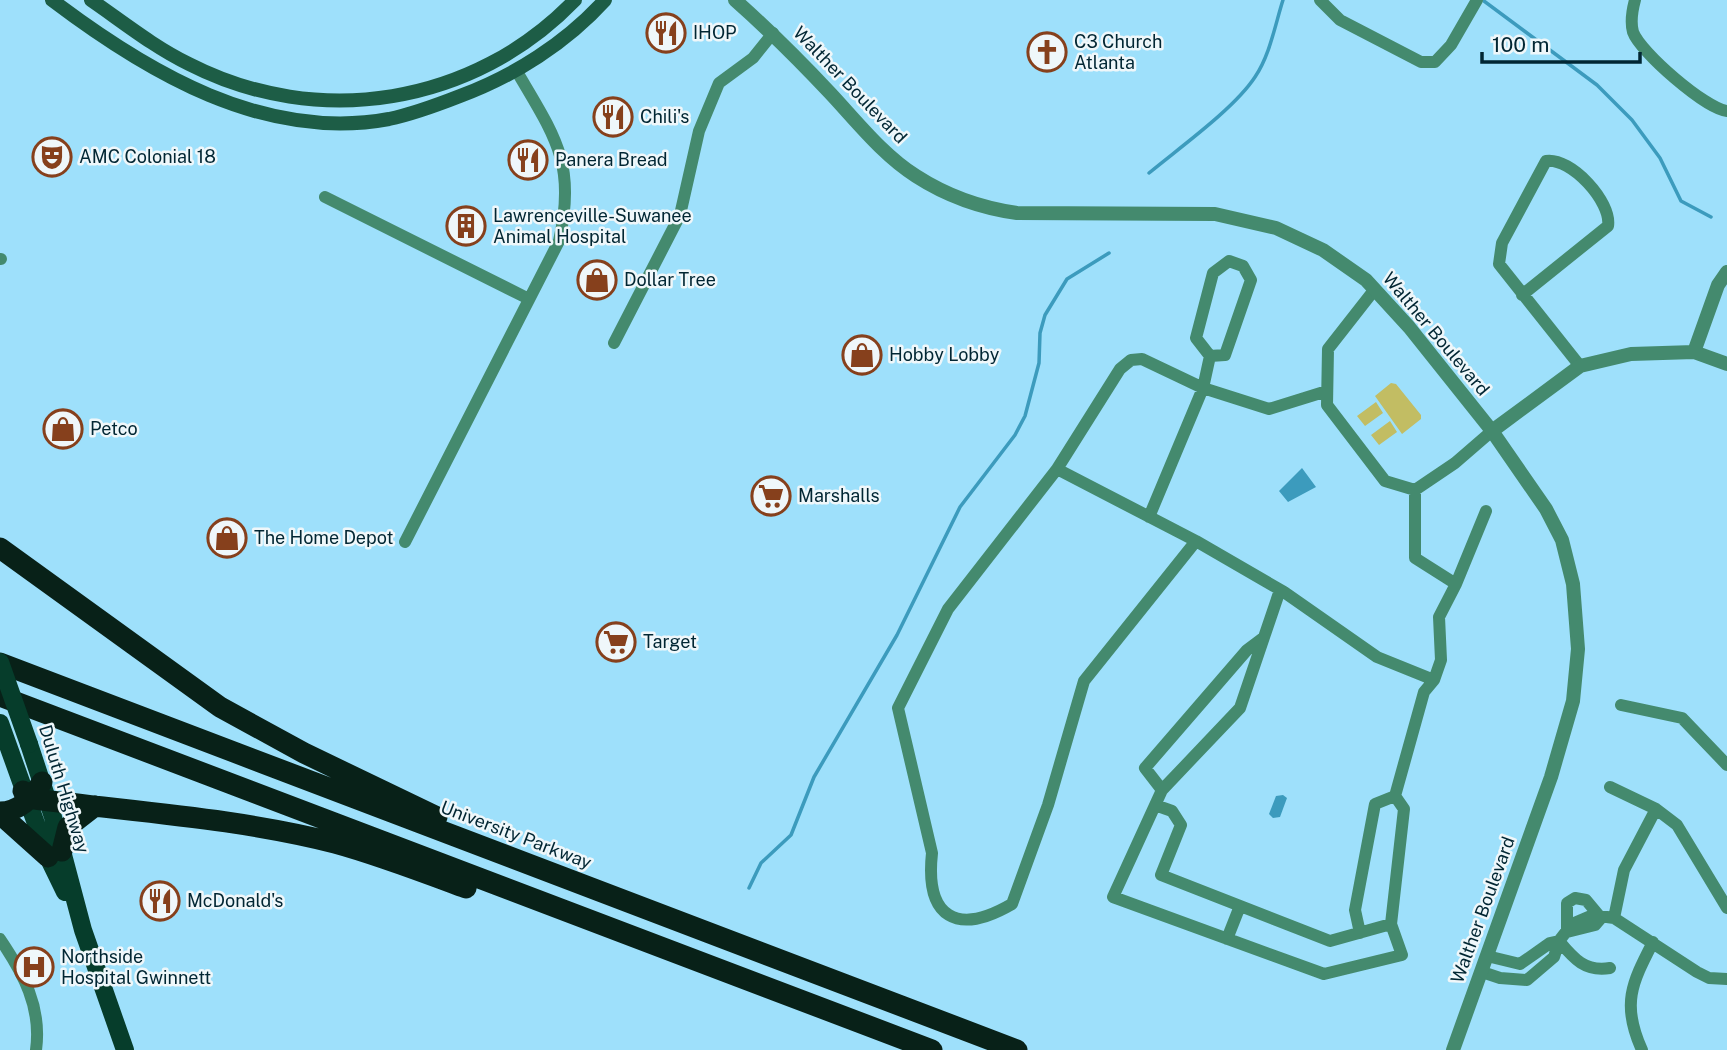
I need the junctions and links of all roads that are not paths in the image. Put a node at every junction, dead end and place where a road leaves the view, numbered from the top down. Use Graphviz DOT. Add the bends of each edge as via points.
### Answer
graph roads {
  1 [pos="52,0"];
  2 [pos="91,0"];
  3 [pos="575,0"];
  4 [pos="605,0"];
  5 [pos="735,0"];
  6 [pos="1320,0"];
  7 [pos="1477,0"];
  8 [pos="1635,0"];
  9 [pos="773,33"];
  10 [pos="516,71"];
  11 [pos="1727,111"];
  12 [pos="325,197"];
  13 [pos="1727,272"];
  14 [pos="1375,289"];
  15 [pos="1522,295"];
  16 [pos="529,299"];
  17 [pos="614,343"];
  18 [pos="1694,352"];
  19 [pos="1210,356"];
  20 [pos="1727,364"];
  21 [pos="1580,366"];
  22 [pos="1203,388"];
  23 [pos="1327,391"];
  24 [pos="1492,431"];
  25 [pos="1057,469"];
  26 [pos="1415,490"];
  27 [pos="1486,511"];
  28 [pos="1149,517"];
  29 [pos="1196,541"];
  30 [pos="405,542"];
  31 [pos="0,548"];
  32 [pos="1456,584"];
  33 [pos="1280,590"];
  34 [pos="1264,638"];
  35 [pos="0,662"];
  36 [pos="1434,680"];
  37 [pos="0,696"];
  38 [pos="1621,705"];
  39 [pos="2,729"];
  40 [pos="1727,765"];
  41 [pos="1610,787"];
  42 [pos="1162,790"];
  43 [pos="34,794"];
  44 [pos="1395,796"];
  45 [pos="1155,805"];
  46 [pos="95,806"];
  47 [pos="1656,809"];
  48 [pos="0,813"];
  49 [pos="55,854"];
  50 [pos="529,864"];
  51 [pos="1240,905"];
  52 [pos="1727,908"];
  53 [pos="1608,918"];
  54 [pos="1391,924"];
  55 [pos="621,932"];
  56 [pos="1360,933"];
  57 [pos="1563,937"];
  58 [pos="0,939"];
  59 [pos="1227,939"];
  60 [pos="1653,942"];
  61 [pos="1487,956"];
  62 [pos="1610,968"];
  63 [pos="1482,972"];
  64 [pos="1727,979"];
  65 [pos="36,1050"];
  66 [pos="125,1050"];
  67 [pos="932,1050"];
  68 [pos="1017,1050"];
  69 [pos="1453,1050"];
  70 [pos="1642,1050"];
  1 -- 10 [label="main road" via="101,37 166,76 197,91 282,117 334,122 389,118 472,92"];
  2 -- 3 [label="main road" via="190,65 253,90 344,101 396,97 440,87 477,71 548,25"];
  4 -- 10 [label="main road" via="560,41"];
  5 -- 9 [label="street, Walther Boulevard"];
  6 -- 7 [label="street" via="1340,20 1421,62 1435,62 1451,45"];
  8 -- 11 [label="street" via="1633,30 1647,53 1697,95"];
  9 -- 14 [label="street, Walther Boulevard" via="879,147 915,176 950,195 1017,213 1215,214 1245,219 1323,250"];
  9 -- 17 [label="street" via="753,58 719,83 699,131 680,215"];
  10 -- 16 [label="street" via="552,132 567,186 559,241"];
  12 -- 16 [label="street"];
  13 -- 18 [label="street"];
  14 -- 23 [label="street" via="1328,349"];
  14 -- 24 [label="street, Walther Boulevard"];
  15 -- 15 [label="street" via="1608,226 1596,196 1565,162 1546,161 1502,243 1499,264"];
  15 -- 21 [label="street"];
  16 -- 30 [label="street"];
  18 -- 20 [label="street"];
  18 -- 21 [label="street" via="1631,354"];
  19 -- 19 [label="street" via="1225,355 1251,280 1243,266 1229,261 1213,273 1196,338"];
  19 -- 22 [label="street"];
  21 -- 24 [label="street"];
  22 -- 23 [label="street" via="1269,410"];
  22 -- 25 [label="street" via="1142,359 1130,360"];
  22 -- 28 [label="street"];
  23 -- 26 [label="street" via="1327,405 1385,481"];
  24 -- 26 [label="street"];
  24 -- 61 [label="street, Walther Boulevard" via="1562,540 1573,584 1578,649 1573,701 1551,777"];
  25 -- 28 [label="street"];
  25 -- 29 [label="street" via="948,609 898,708 932,853 929,877 946,914 960,921 986,919 1012,904 1048,805 1084,681"];
  26 -- 32 [label="street" via="1415,558"];
  27 -- 32 [label="street"];
  28 -- 29 [label="street"];
  29 -- 33 [label="street"];
  31 -- 50 [label="highway" via="220,707"];
  32 -- 36 [label="street" via="1439,617 1441,660"];
  33 -- 34 [label="street"];
  33 -- 36 [label="street" via="1377,657"];
  34 -- 42 [label="street" via="1240,708"];
  34 -- 42 [label="street" via="1247,650 1145,768"];
  35 -- 43 [label="main road, Duluth Highway, bridge" via="29,744"];
  35 -- 50 [label="highway, University Parkway"];
  36 -- 44 [label="street" via="1424,692"];
  37 -- 55 [label="highway"];
  38 -- 40 [label="street" via="1682,718"];
  39 -- 43 [label="main road, Duluth Highway"];
  41 -- 47 [label="street"];
  42 -- 45 [label="street"];
  43 -- 46 [label="highway"];
  43 -- 48 [label="highway"];
  43 -- 49 [label="main road, Duluth Highway"];
  44 -- 54 [label="street" via="1404,809"];
  44 -- 56 [label="street" via="1375,804 1355,910"];
  45 -- 51 [label="street" via="1172,811 1181,825 1161,875"];
  45 -- 59 [label="street" via="1113,897"];
  46 -- 49 [label="highway" via="68,827"];
  46 -- 55 [label="highway" via="254,826 337,844 543,916"];
  47 -- 52 [label="street" via="1677,825"];
  47 -- 53 [label="street" via="1624,870"];
  48 -- 49 [label="highway"];
  49 -- 66 [label="main road, Duluth Highway"];
  50 -- 68 [label="highway, University Parkway"];
  51 -- 56 [label="street" via="1330,941"];
  51 -- 59 [label="street"];
  53 -- 57 [label="street"];
  53 -- 57 [label="street" via="1586,900 1575,898 1567,903"];
  53 -- 60 [label="street"];
  54 -- 56 [label="street"];
  54 -- 59 [label="street" via="1402,955 1324,974"];
  55 -- 67 [label="highway"];
  57 -- 61 [label="street" via="1520,964"];
  57 -- 62 [label="street" via="1578,964 1597,970"];
  57 -- 63 [label="street" via="1554,957 1527,979"];
  58 -- 65 [label="street" via="28,984 37,1024"];
  60 -- 64 [label="street" via="1697,972"];
  60 -- 70 [label="street" via="1632,983 1631,1013"];
  61 -- 63 [label="street, Walther Boulevard"];
  63 -- 69 [label="street, Walther Boulevard"];
}
